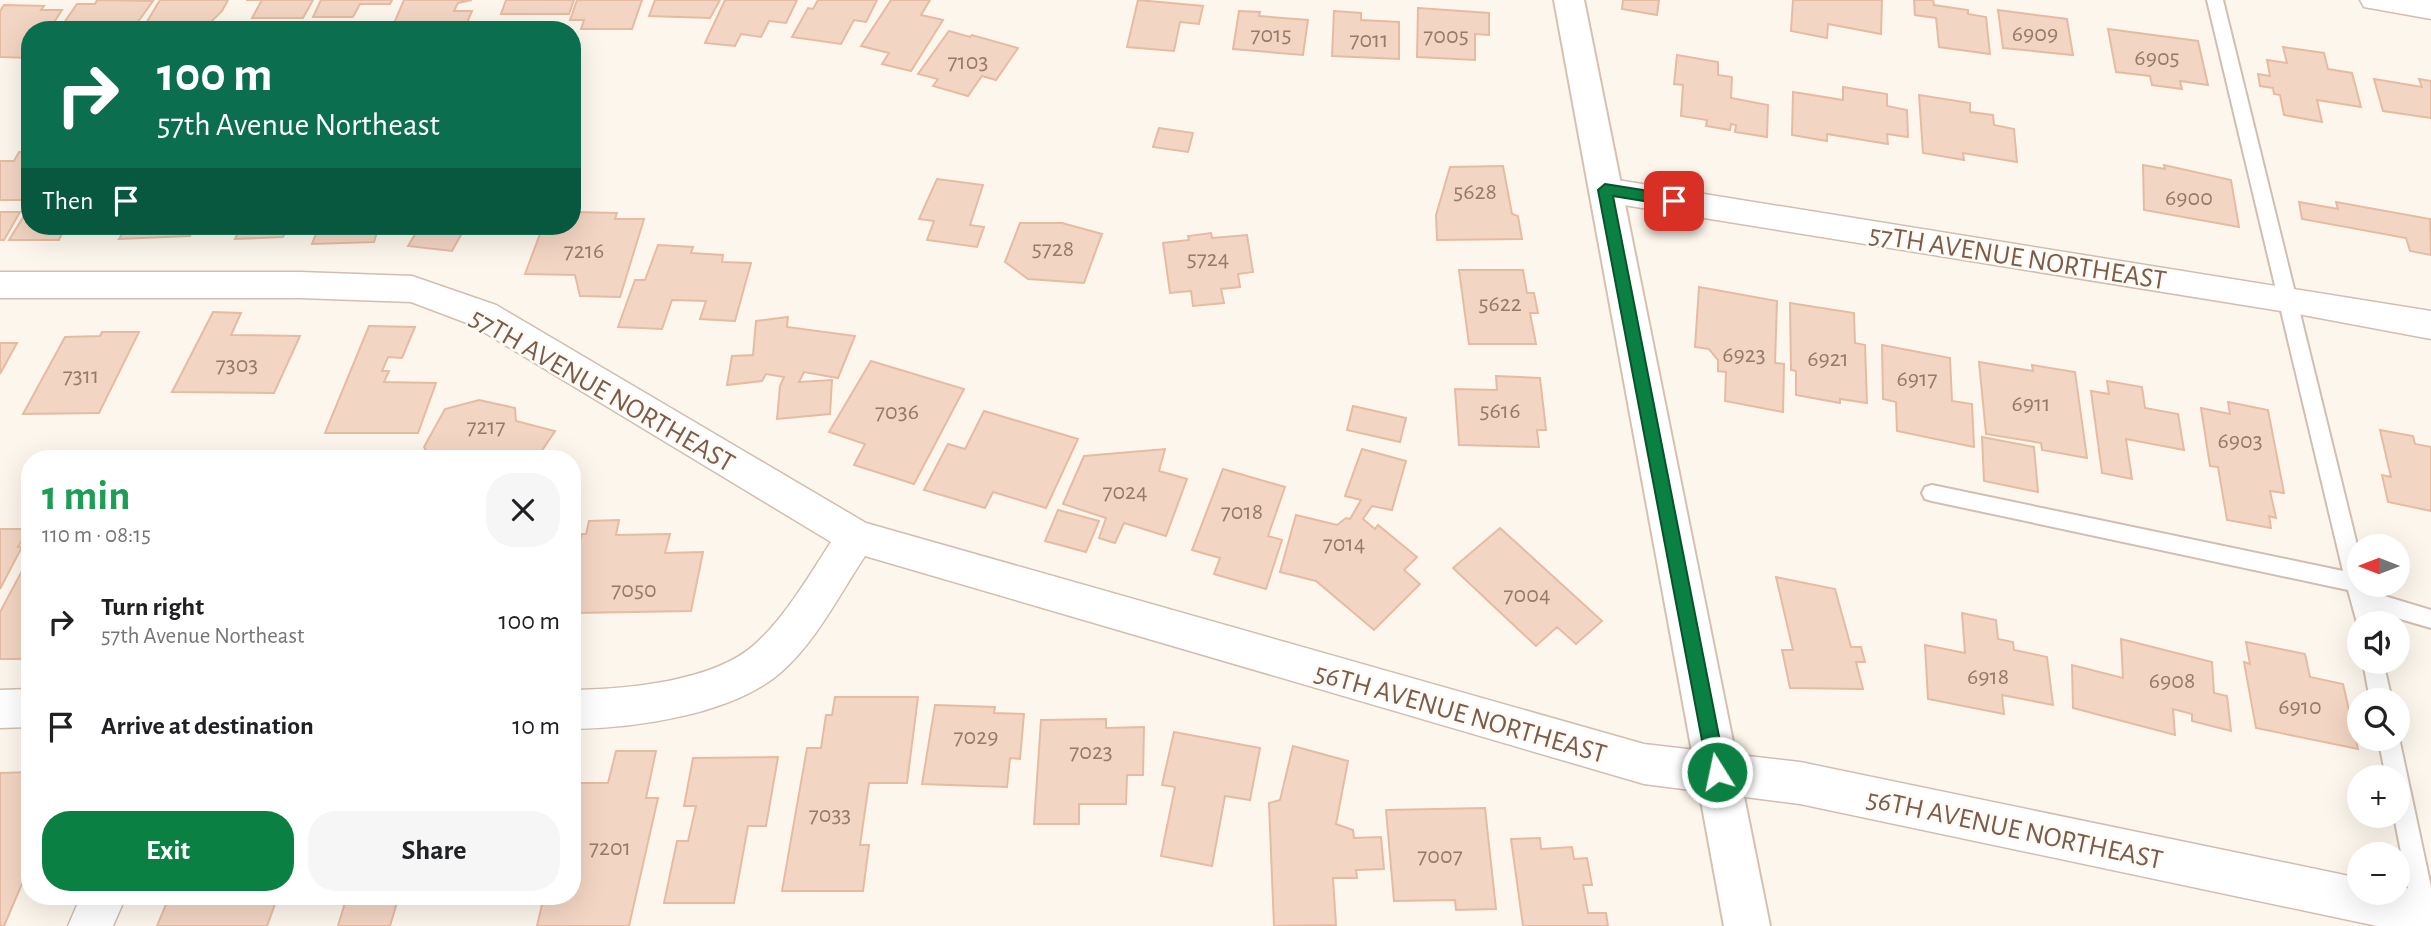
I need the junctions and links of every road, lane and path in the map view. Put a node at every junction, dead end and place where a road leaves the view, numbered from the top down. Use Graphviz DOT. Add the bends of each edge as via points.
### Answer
graph roads {
  1 [pos="1569,0"];
  2 [pos="2215,0"];
  3 [pos="2374,0"];
  4 [pos="2431,9"];
  5 [pos="1605,190"];
  6 [pos="0,285"];
  7 [pos="2287,299"];
  8 [pos="2431,325"];
  9 [pos="1932,493"];
  10 [pos="856,537"];
  11 [pos="2347,542"];
  12 [pos="2347,588"];
  13 [pos="2374,597"];
  14 [pos="2431,619"];
  15 [pos="21,708"];
  16 [pos="0,709"];
  17 [pos="581,710"];
  18 [pos="1717,772"];
  19 [pos="2408,828"];
  20 [pos="100,905"];
  21 [pos="2427,920"];
  22 [pos="90,926"];
  23 [pos="1747,926"];
  1 -- 5 [label="main road"];
  2 -- 7 [label="lane"];
  3 -- 4 [label="street"];
  5 -- 7 [label="street, 57TH AVENUE NORTHEAST"];
  5 -- 18 [label="main road"];
  6 -- 10 [label="street, 57TH AVENUE NORTHEAST" via="412,289 484,315"];
  7 -- 8 [label="street, 57TH AVENUE NORTHEAST"];
  7 -- 11 [label="lane"];
  9 -- 12 [label="lane"];
  10 -- 17 [label="street" via="787,637 755,668 694,693"];
  10 -- 18 [label="street, 56TH AVENUE NORTHEAST" via="1561,742 1644,764"];
  13 -- 14 [label="lane"];
  15 -- 16 [label="street"];
  18 -- 21 [label="street, 56TH AVENUE NORTHEAST" via="1800,783"];
  18 -- 23 [label="main road"];
  19 -- 21 [label="lane"];
  20 -- 22 [label="street"];
}
